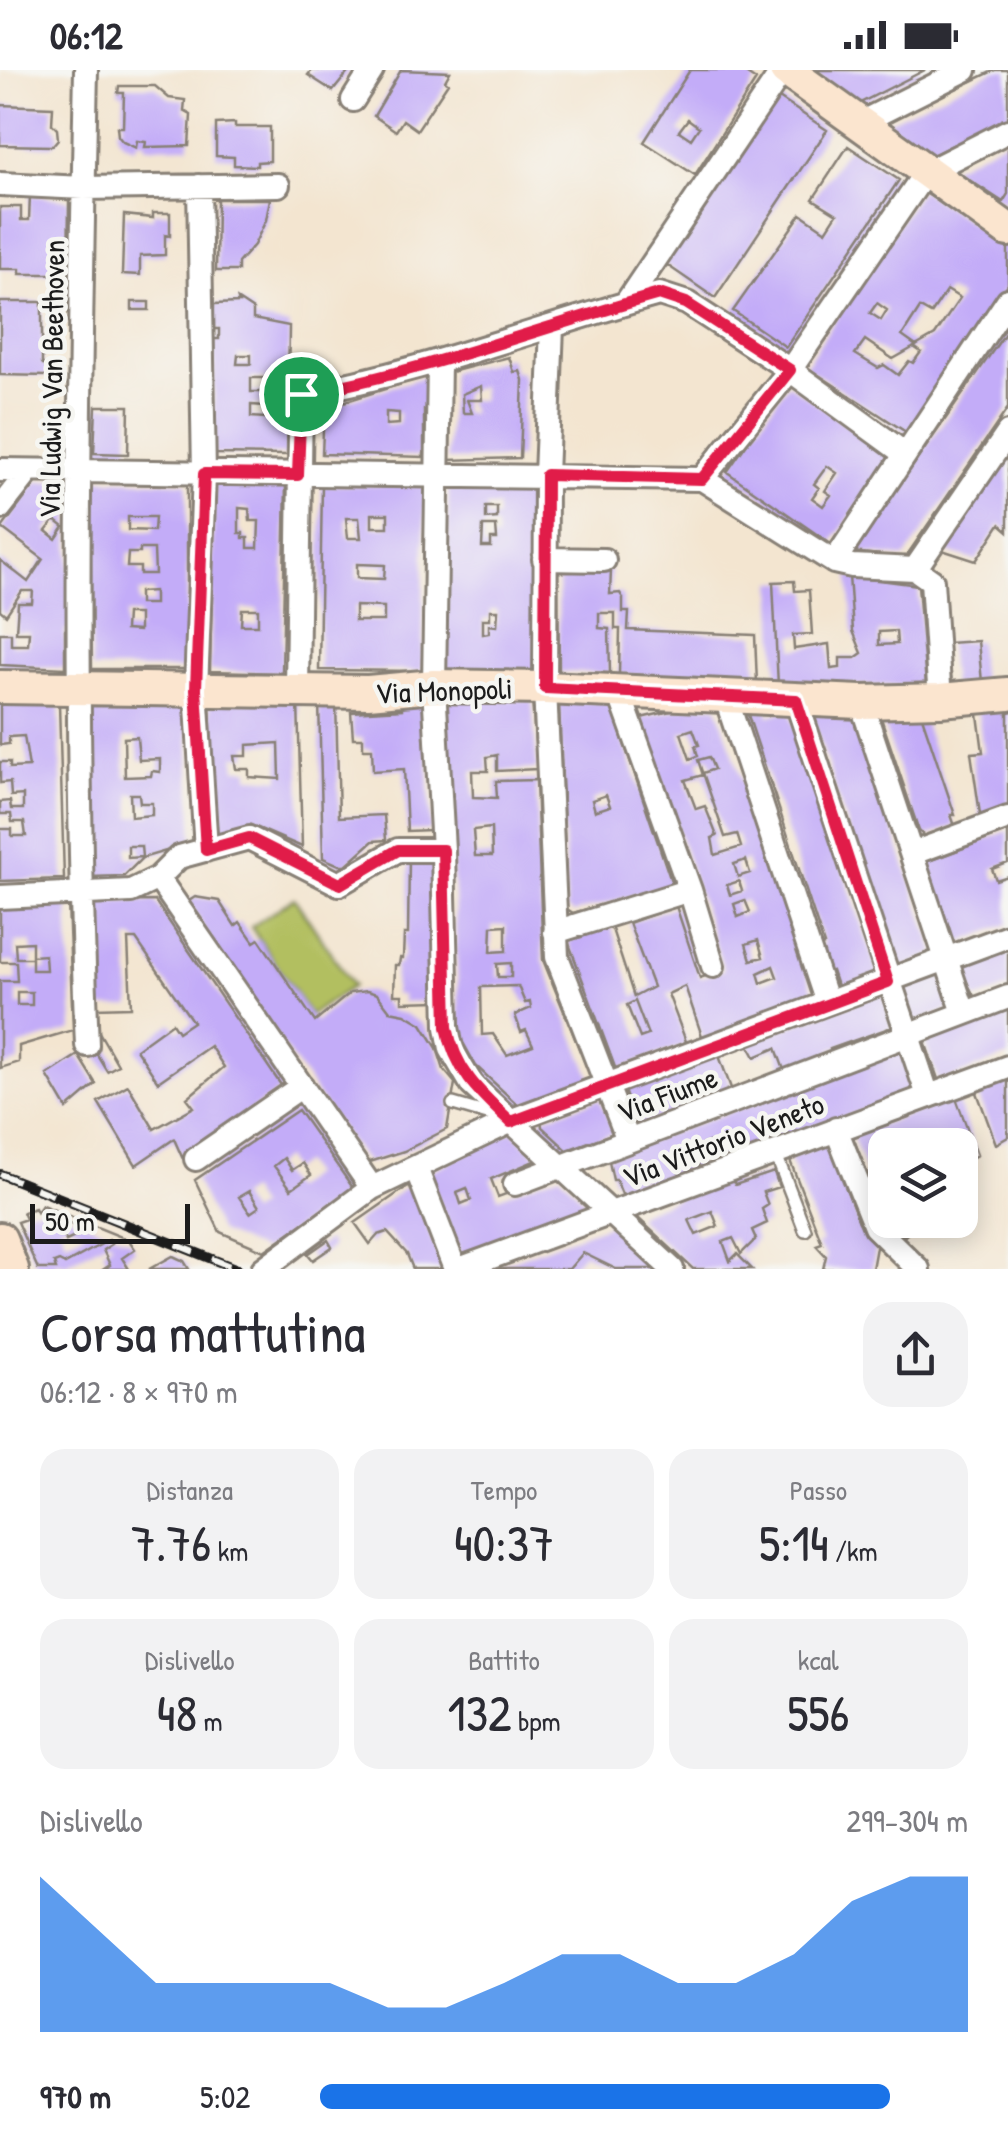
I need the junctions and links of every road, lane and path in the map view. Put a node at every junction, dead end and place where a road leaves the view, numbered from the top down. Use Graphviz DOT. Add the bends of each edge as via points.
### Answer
graph roads {
  1 [pos="86,70"];
  2 [pos="372,70"];
  3 [pos="785,70"];
  4 [pos="964,70"];
  5 [pos="353,100"];
  6 [pos="860,123"];
  7 [pos="1008,131"];
  8 [pos="926,173"];
  9 [pos="0,184"];
  10 [pos="278,185"];
  11 [pos="199,186"];
  12 [pos="84,188"];
  13 [pos="1008,230"];
  14 [pos="1008,300"];
  15 [pos="626,303"];
  16 [pos="552,327"];
  17 [pos="439,362"];
  18 [pos="790,370"];
  19 [pos="1008,433"];
  20 [pos="906,454"];
  21 [pos="0,470"];
  22 [pos="29,471"];
  23 [pos="79,471"];
  24 [pos="204,474"];
  25 [pos="436,474"];
  26 [pos="298,475"];
  27 [pos="546,475"];
  28 [pos="702,479"];
  29 [pos="0,508"];
  30 [pos="544,560"];
  31 [pos="604,560"];
  32 [pos="834,562"];
  33 [pos="915,569"];
  34 [pos="434,686"];
  35 [pos="0,687"];
  36 [pos="78,688"];
  37 [pos="545,688"];
  38 [pos="196,689"];
  39 [pos="296,690"];
  40 [pos="619,692"];
  41 [pos="1008,694"];
  42 [pos="725,695"];
  43 [pos="796,700"];
  44 [pos="940,700"];
  45 [pos="861,702"];
  46 [pos="1008,818"];
  47 [pos="206,850"];
  48 [pos="443,850"];
  49 [pos="913,852"];
  50 [pos="158,878"];
  51 [pos="690,890"];
  52 [pos="80,894"];
  53 [pos="0,897"];
  54 [pos="555,932"];
  55 [pos="1008,936"];
  56 [pos="948,960"];
  57 [pos="713,966"];
  58 [pos="888,982"];
  59 [pos="1008,997"];
  60 [pos="827,1004"];
  61 [pos="964,1013"];
  62 [pos="908,1034"];
  63 [pos="87,1045"];
  64 [pos="1008,1068"];
  65 [pos="606,1085"];
  66 [pos="302,1086"];
  67 [pos="928,1096"];
  68 [pos="453,1104"];
  69 [pos="515,1120"];
  70 [pos="836,1129"];
  71 [pos="628,1140"];
  72 [pos="776,1152"];
  73 [pos="196,1159"];
  74 [pos="561,1167"];
  75 [pos="416,1168"];
  76 [pos="516,1184"];
  77 [pos="372,1188"];
  78 [pos="612,1214"];
  79 [pos="805,1230"];
  80 [pos="263,1269"];
  81 [pos="457,1269"];
  82 [pos="672,1269"];
  83 [pos="918,1269"];
  1 -- 12 [label="street, Via Ludwig Van Beethoven"];
  2 -- 5 [label="street"];
  3 -- 6 [label="street"];
  3 -- 15 [label="street"];
  4 -- 6 [label="street"];
  6 -- 8 [label="street"];
  7 -- 8 [label="street"];
  8 -- 13 [label="street"];
  8 -- 18 [label="street"];
  9 -- 12 [label="street"];
  10 -- 11 [label="street"];
  11 -- 12 [label="street"];
  11 -- 24 [label="street"];
  12 -- 23 [label="street, Via Ludwig Van Beethoven"];
  14 -- 20 [label="street"];
  15 -- 16 [label="street"];
  15 -- 18 [label="street" via="659,294 686,303"];
  16 -- 17 [label="street"];
  16 -- 27 [label="street"];
  17 -- 25 [label="street"];
  17 -- 26 [label="street" via="301,394"];
  18 -- 20 [label="street"];
  18 -- 28 [label="street"];
  19 -- 33 [label="street"];
  20 -- 32 [label="street"];
  21 -- 22 [label="street"];
  22 -- 23 [label="street"];
  22 -- 29 [label="street"];
  23 -- 24 [label="street"];
  23 -- 36 [label="street, Via Ludwig Van Beethoven"];
  24 -- 26 [label="street"];
  24 -- 38 [label="street"];
  25 -- 26 [label="street"];
  25 -- 27 [label="street"];
  25 -- 34 [label="street"];
  26 -- 39 [label="street"];
  27 -- 28 [label="street"];
  27 -- 30 [label="street"];
  28 -- 32 [label="street"];
  30 -- 31 [label="street"];
  30 -- 37 [label="street"];
  32 -- 33 [label="street"];
  33 -- 44 [label="street" via="932,581"];
  34 -- 37 [label="street, Via Monopoli"];
  34 -- 39 [label="street, Via Monopoli"];
  34 -- 48 [label="street"];
  35 -- 36 [label="street, Via Monopoli"];
  36 -- 38 [label="street, Via Monopoli"];
  36 -- 52 [label="street, Via Ludwig Van Beethoven"];
  37 -- 40 [label="street, Via Monopoli"];
  37 -- 54 [label="street"];
  38 -- 39 [label="street, Via Monopoli"];
  38 -- 47 [label="street"];
  40 -- 42 [label="street, Via Monopoli"];
  40 -- 51 [label="street"];
  41 -- 44 [label="street, Via Monopoli"];
  42 -- 43 [label="street, Via Monopoli"];
  42 -- 60 [label="street"];
  43 -- 45 [label="street, Via Monopoli"];
  43 -- 58 [label="street"];
  44 -- 45 [label="street, Via Monopoli"];
  45 -- 49 [label="street"];
  46 -- 49 [label="street"];
  47 -- 48 [label="street" via="249,838 340,884 398,850"];
  47 -- 50 [label="street" via="179,857"];
  48 -- 69 [label="street" via="451,1049 472,1086"];
  49 -- 56 [label="street"];
  50 -- 52 [label="street" via="131,891"];
  50 -- 66 [label="street"];
  51 -- 54 [label="street"];
  51 -- 57 [label="street"];
  52 -- 53 [label="street"];
  52 -- 63 [label="street, Via Ludwig Van Beethoven"];
  54 -- 65 [label="street" via="556,957"];
  55 -- 56 [label="street"];
  56 -- 58 [label="street"];
  56 -- 61 [label="street"];
  58 -- 60 [label="street"];
  58 -- 62 [label="street"];
  59 -- 61 [label="street, Via Fiume"];
  60 -- 65 [label="street"];
  61 -- 62 [label="street, Via Fiume"];
  62 -- 67 [label="street"];
  62 -- 71 [label="street, Via Fiume"];
  64 -- 67 [label="street, Via Vittorio Veneto"];
  65 -- 69 [label="street"];
  65 -- 71 [label="street"];
  66 -- 73 [label="street"];
  66 -- 77 [label="street"];
  67 -- 70 [label="street, Via Vittorio Veneto"];
  68 -- 69 [label="lane"];
  69 -- 74 [label="street"];
  69 -- 75 [label="street"];
  70 -- 72 [label="street, Via Vittorio Veneto"];
  70 -- 83 [label="street" via="876,1227"];
  71 -- 74 [label="street, Via Fiume"];
  72 -- 78 [label="street, Via Vittorio Veneto"];
  72 -- 79 [label="lane"];
  74 -- 76 [label="street, Via Fiume"];
  74 -- 78 [label="street"];
  75 -- 77 [label="street"];
  75 -- 81 [label="street, Via Vittorio Veneto"];
  77 -- 80 [label="street"];
  78 -- 81 [label="street, Via Vittorio Veneto"];
  78 -- 82 [label="street"];
}
